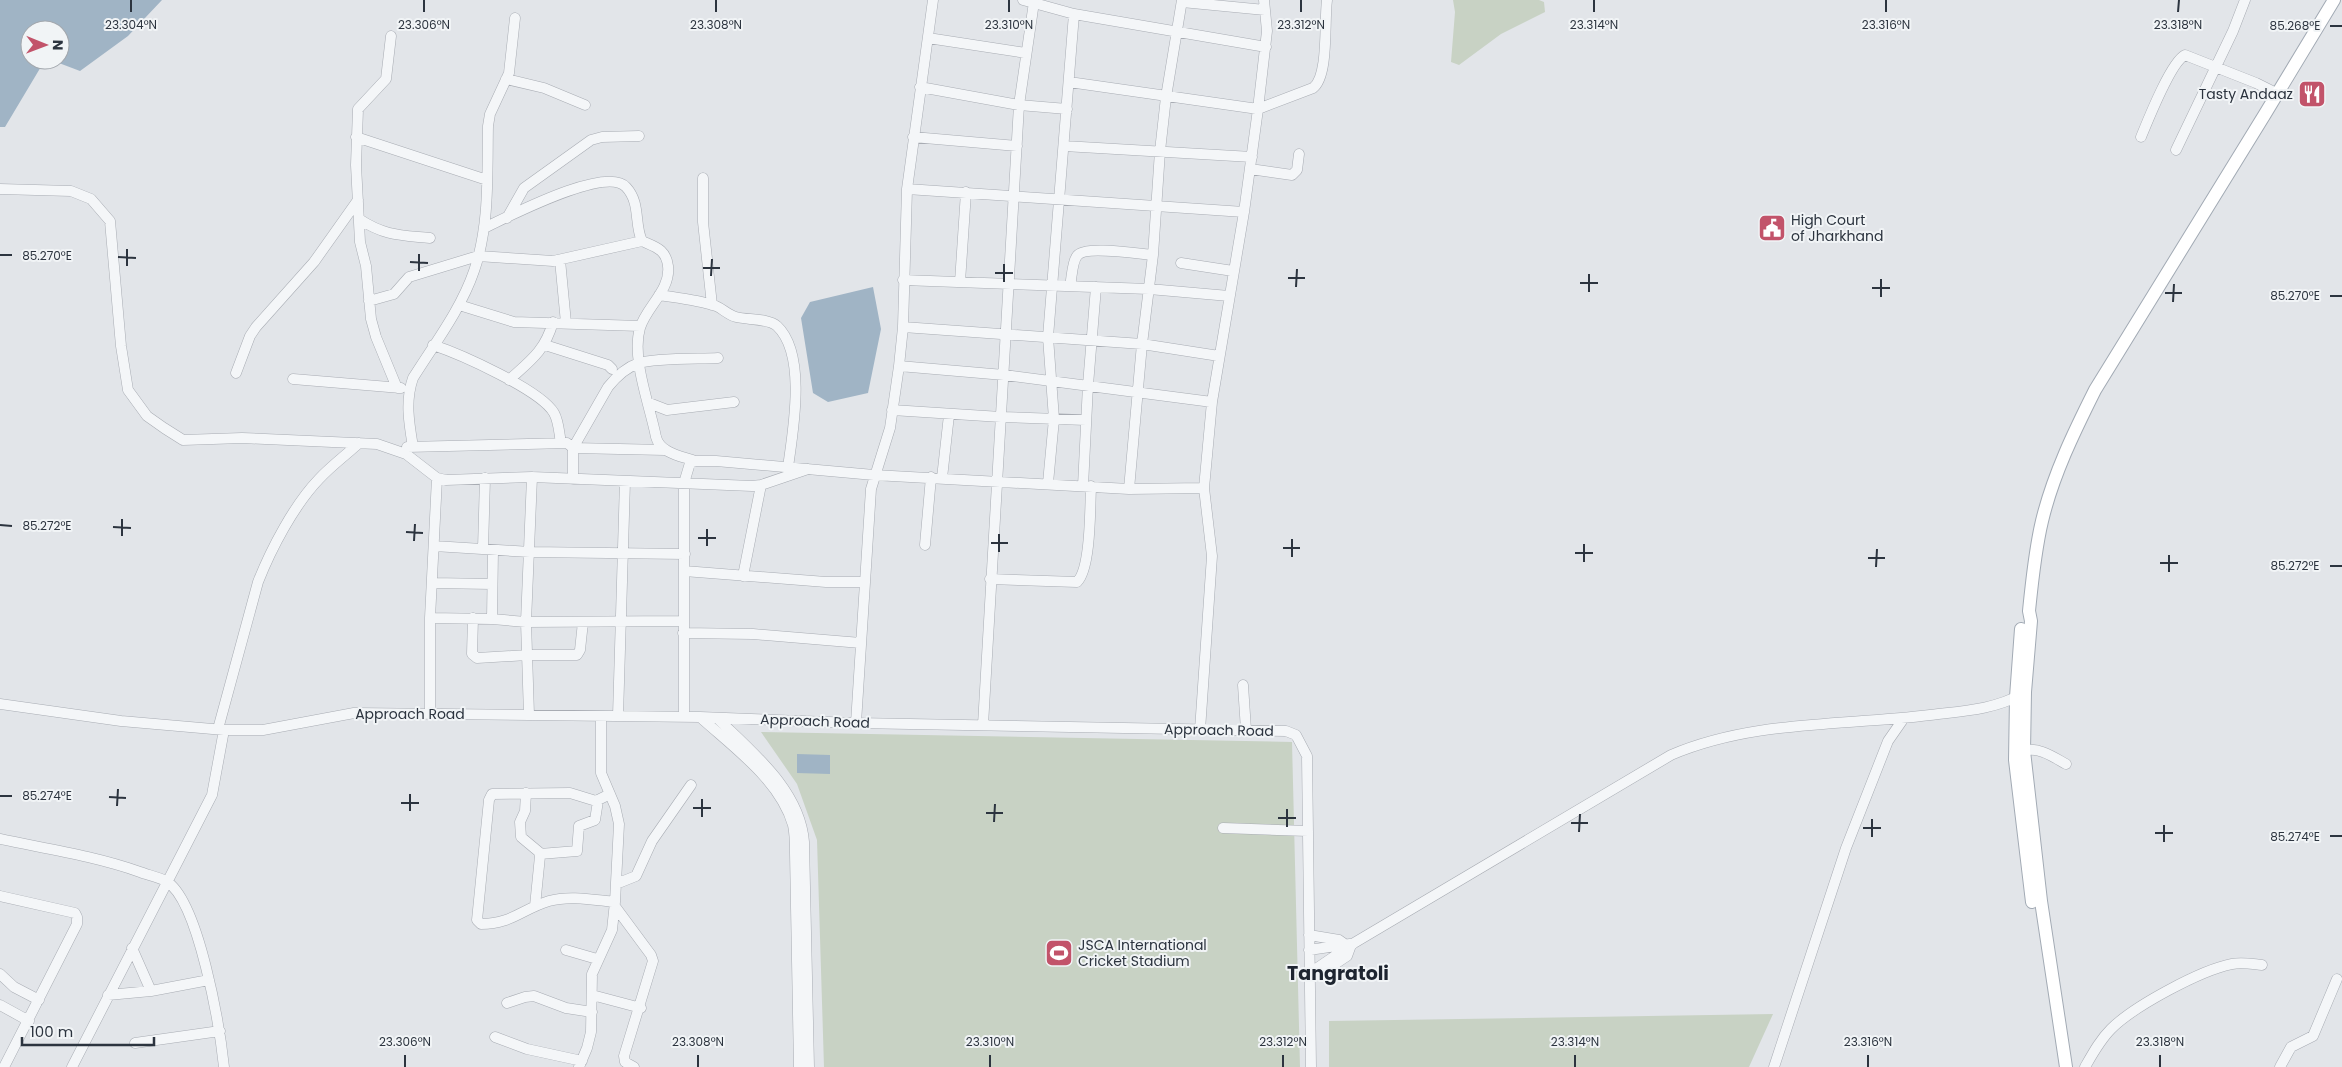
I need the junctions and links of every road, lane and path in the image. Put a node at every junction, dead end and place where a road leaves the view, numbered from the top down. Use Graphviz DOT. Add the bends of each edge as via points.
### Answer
graph roads {
  1 [pos="933,0"];
  2 [pos="1023,0"];
  3 [pos="1327,0"];
  4 [pos="2245,0"];
  5 [pos="2334,0"];
  6 [pos="1182,1"];
  7 [pos="1034,2"];
  8 [pos="1264,5"];
  9 [pos="1074,14"];
  10 [pos="515,18"];
  11 [pos="1176,33"];
  12 [pos="391,36"];
  13 [pos="928,38"];
  14 [pos="1266,47"];
  15 [pos="1026,53"];
  16 [pos="2214,66"];
  17 [pos="506,79"];
  18 [pos="1069,82"];
  19 [pos="920,88"];
  20 [pos="2278,94"];
  21 [pos="1166,97"];
  22 [pos="586,105"];
  23 [pos="1019,105"];
  24 [pos="1067,109"];
  25 [pos="1258,109"];
  26 [pos="356,136"];
  27 [pos="639,136"];
  28 [pos="913,137"];
  29 [pos="2141,137"];
  30 [pos="1017,146"];
  31 [pos="1064,146"];
  32 [pos="2176,150"];
  33 [pos="1160,151"];
  34 [pos="1299,154"];
  35 [pos="1252,156"];
  36 [pos="1250,169"];
  37 [pos="703,178"];
  38 [pos="487,180"];
  39 [pos="0,189"];
  40 [pos="907,189"];
  41 [pos="966,192"];
  42 [pos="1013,195"];
  43 [pos="1061,199"];
  44 [pos="358,200"];
  45 [pos="1156,207"];
  46 [pos="1244,212"];
  47 [pos="507,218"];
  48 [pos="358,219"];
  49 [pos="484,228"];
  50 [pos="430,238"];
  51 [pos="642,241"];
  52 [pos="1153,255"];
  53 [pos="478,256"];
  54 [pos="560,260"];
  55 [pos="1181,264"];
  56 [pos="1233,271"];
  57 [pos="903,280"];
  58 [pos="960,282"];
  59 [pos="1008,283"];
  60 [pos="1053,285"];
  61 [pos="1070,286"];
  62 [pos="1096,287"];
  63 [pos="1149,289"];
  64 [pos="659,295"];
  65 [pos="1228,296"];
  66 [pos="369,301"];
  67 [pos="459,305"];
  68 [pos="712,305"];
  69 [pos="553,322"];
  70 [pos="566,323"];
  71 [pos="640,326"];
  72 [pos="903,326"];
  73 [pos="1005,335"];
  74 [pos="1048,337"];
  75 [pos="1091,340"];
  76 [pos="1142,344"];
  77 [pos="433,345"];
  78 [pos="545,345"];
  79 [pos="1219,356"];
  80 [pos="718,358"];
  81 [pos="639,363"];
  82 [pos="898,366"];
  83 [pos="612,369"];
  84 [pos="236,373"];
  85 [pos="1004,375"];
  86 [pos="293,379"];
  87 [pos="509,380"];
  88 [pos="1052,381"];
  89 [pos="1088,385"];
  90 [pos="397,388"];
  91 [pos="409,389"];
  92 [pos="1137,392"];
  93 [pos="734,402"];
  94 [pos="1212,402"];
  95 [pos="649,403"];
  96 [pos="892,410"];
  97 [pos="950,415"];
  98 [pos="1001,417"];
  99 [pos="1054,419"];
  100 [pos="1086,420"];
  101 [pos="359,443"];
  102 [pos="561,443"];
  103 [pos="391,447"];
  104 [pos="414,447"];
  105 [pos="573,448"];
  106 [pos="665,450"];
  107 [pos="695,461"];
  108 [pos="788,467"];
  109 [pos="808,469"];
  110 [pos="874,475"];
  111 [pos="532,477"];
  112 [pos="931,477"];
  113 [pos="437,478"];
  114 [pos="485,478"];
  115 [pos="573,478"];
  116 [pos="942,478"];
  117 [pos="998,480"];
  118 [pos="625,481"];
  119 [pos="684,484"];
  120 [pos="1048,484"];
  121 [pos="761,485"];
  122 [pos="1087,486"];
  123 [pos="1204,488"];
  124 [pos="1129,489"];
  125 [pos="925,545"];
  126 [pos="434,546"];
  127 [pos="488,549"];
  128 [pos="530,552"];
  129 [pos="624,552"];
  130 [pos="684,554"];
  131 [pos="684,571"];
  132 [pos="743,576"];
  133 [pos="990,579"];
  134 [pos="865,582"];
  135 [pos="432,583"];
  136 [pos="492,584"];
  137 [pos="430,618"];
  138 [pos="473,618"];
  139 [pos="492,619"];
  140 [pos="621,621"];
  141 [pos="683,621"];
  142 [pos="526,622"];
  143 [pos="583,622"];
  144 [pos="683,633"];
  145 [pos="861,643"];
  146 [pos="527,654"];
  147 [pos="1243,685"];
  148 [pos="2020,695"];
  149 [pos="0,704"];
  150 [pos="430,714"];
  151 [pos="530,715"];
  152 [pos="601,716"];
  153 [pos="618,716"];
  154 [pos="684,717"];
  155 [pos="700,717"];
  156 [pos="717,718"];
  157 [pos="1904,718"];
  158 [pos="856,723"];
  159 [pos="983,725"];
  160 [pos="221,730"];
  161 [pos="1200,730"];
  162 [pos="1246,730"];
  163 [pos="2024,751"];
  164 [pos="2066,764"];
  165 [pos="691,785"];
  166 [pos="526,793"];
  167 [pos="610,794"];
  168 [pos="598,801"];
  169 [pos="1223,828"];
  170 [pos="1308,831"];
  171 [pos="0,839"];
  172 [pos="540,854"];
  173 [pos="167,882"];
  174 [pos="616,884"];
  175 [pos="0,896"];
  176 [pos="615,903"];
  177 [pos="535,906"];
  178 [pos="1310,935"];
  179 [pos="1350,944"];
  180 [pos="132,948"];
  181 [pos="566,950"];
  182 [pos="1309,950"];
  183 [pos="598,959"];
  184 [pos="2262,965"];
  185 [pos="0,974"];
  186 [pos="1310,976"];
  187 [pos="2337,979"];
  188 [pos="209,980"];
  189 [pos="151,991"];
  190 [pos="108,995"];
  191 [pos="592,995"];
  192 [pos="39,1000"];
  193 [pos="507,1003"];
  194 [pos="0,1006"];
  195 [pos="641,1008"];
  196 [pos="592,1012"];
  197 [pos="28,1021"];
  198 [pos="220,1031"];
  199 [pos="495,1037"];
  200 [pos="135,1043"];
  201 [pos="580,1064"];
  202 [pos="4,1067"];
  203 [pos="72,1067"];
  204 [pos="224,1067"];
  205 [pos="634,1067"];
  206 [pos="799,1067"];
  207 [pos="809,1067"];
  208 [pos="1312,1067"];
  209 [pos="1774,1067"];
  210 [pos="2058,1067"];
  211 [pos="2066,1067"];
  212 [pos="2085,1067"];
  213 [pos="2280,1067"];
  1 -- 13 [label="street"];
  2 -- 7 [label="street"];
  3 -- 25 [label="street" via="1323,70 1319,82 1313,88"];
  4 -- 16 [label="street"];
  5 -- 20 [label="main road"];
  6 -- 8 [label="street"];
  6 -- 11 [label="street"];
  7 -- 9 [label="street"];
  7 -- 15 [label="street"];
  8 -- 14 [label="street"];
  9 -- 11 [label="street"];
  9 -- 18 [label="street"];
  10 -- 17 [label="street"];
  11 -- 14 [label="street"];
  11 -- 21 [label="street"];
  12 -- 26 [label="street" via="388,72 381,86 358,109"];
  13 -- 15 [label="street"];
  13 -- 19 [label="street"];
  14 -- 25 [label="street"];
  15 -- 23 [label="street"];
  16 -- 20 [label="street"];
  16 -- 29 [label="street" via="2190,56 2181,57"];
  16 -- 32 [label="street"];
  17 -- 22 [label="street" via="544,88"];
  17 -- 38 [label="street" via="490,114"];
  18 -- 21 [label="street"];
  18 -- 24 [label="street"];
  19 -- 23 [label="street"];
  19 -- 28 [label="street"];
  20 -- 148 [label="main road" via="2122,342 2071,437 2043,519 2029,611 2022,620"];
  21 -- 25 [label="street"];
  21 -- 33 [label="street"];
  23 -- 24 [label="street"];
  23 -- 30 [label="street"];
  24 -- 31 [label="street"];
  25 -- 35 [label="street"];
  26 -- 38 [label="street"];
  26 -- 44 [label="street"];
  27 -- 47 [label="street" via="591,140 524,188"];
  28 -- 30 [label="street"];
  28 -- 40 [label="street"];
  30 -- 42 [label="street"];
  31 -- 33 [label="street"];
  31 -- 43 [label="street"];
  33 -- 35 [label="street"];
  33 -- 45 [label="street"];
  34 -- 36 [label="street" via="1297,170 1292,176"];
  35 -- 36 [label="street"];
  36 -- 46 [label="street"];
  37 -- 68 [label="street" via="703,222"];
  38 -- 49 [label="street"];
  39 -- 101 [label="street" via="71,191 91,199 110,221 128,390 147,416 183,440 242,438"];
  40 -- 41 [label="street"];
  40 -- 57 [label="street"];
  41 -- 42 [label="street"];
  41 -- 58 [label="street"];
  42 -- 43 [label="street"];
  42 -- 59 [label="street"];
  43 -- 45 [label="street"];
  43 -- 60 [label="street"];
  44 -- 48 [label="street"];
  44 -- 84 [label="street" via="314,262 256,327"];
  45 -- 46 [label="street"];
  45 -- 52 [label="street"];
  46 -- 56 [label="street"];
  47 -- 49 [label="street"];
  47 -- 51 [label="street" via="589,184 617,182 631,193"];
  48 -- 50 [label="street" via="387,234"];
  48 -- 66 [label="street"];
  49 -- 53 [label="street"];
  51 -- 54 [label="street"];
  51 -- 64 [label="street" via="659,248 666,257 668,274"];
  52 -- 61 [label="street" via="1082,252 1075,258"];
  52 -- 63 [label="street"];
  53 -- 54 [label="street"];
  53 -- 66 [label="street" via="409,277 394,294"];
  53 -- 67 [label="street"];
  54 -- 70 [label="street"];
  55 -- 56 [label="street"];
  56 -- 65 [label="street"];
  57 -- 58 [label="street"];
  57 -- 72 [label="street"];
  58 -- 59 [label="street"];
  59 -- 60 [label="street"];
  59 -- 73 [label="street"];
  60 -- 61 [label="street"];
  60 -- 74 [label="street"];
  61 -- 62 [label="street"];
  62 -- 63 [label="street"];
  62 -- 75 [label="street"];
  63 -- 65 [label="street"];
  63 -- 76 [label="street"];
  64 -- 68 [label="street"];
  64 -- 71 [label="street"];
  65 -- 79 [label="street"];
  66 -- 90 [label="street" via="370,319"];
  67 -- 69 [label="street" via="514,322"];
  67 -- 77 [label="street"];
  68 -- 108 [label="street" via="733,316 770,322 778,327 792,354 794,420"];
  69 -- 70 [label="street"];
  69 -- 78 [label="street"];
  70 -- 71 [label="street"];
  71 -- 81 [label="street"];
  72 -- 73 [label="street"];
  72 -- 82 [label="street"];
  73 -- 74 [label="street"];
  73 -- 85 [label="street"];
  74 -- 75 [label="street"];
  74 -- 88 [label="street"];
  75 -- 76 [label="street"];
  75 -- 89 [label="street"];
  76 -- 79 [label="street"];
  76 -- 92 [label="street"];
  77 -- 87 [label="street" via="475,361"];
  77 -- 91 [label="street"];
  78 -- 83 [label="street"];
  78 -- 87 [label="street"];
  79 -- 94 [label="street"];
  80 -- 81 [label="street"];
  81 -- 95 [label="street"];
  81 -- 105 [label="street" via="615,378"];
  82 -- 85 [label="street"];
  82 -- 96 [label="street"];
  85 -- 88 [label="street"];
  85 -- 98 [label="street"];
  86 -- 90 [label="street"];
  87 -- 102 [label="street" via="550,407"];
  88 -- 89 [label="street"];
  88 -- 99 [label="street"];
  89 -- 92 [label="street"];
  89 -- 100 [label="street"];
  90 -- 91 [label="street"];
  91 -- 104 [label="street" via="408,415"];
  92 -- 94 [label="street"];
  92 -- 124 [label="street"];
  93 -- 95 [label="street" via="667,410"];
  94 -- 123 [label="street"];
  95 -- 106 [label="street" via="657,442"];
  96 -- 97 [label="street"];
  96 -- 110 [label="street" via="886,442"];
  97 -- 98 [label="street"];
  97 -- 116 [label="street"];
  98 -- 99 [label="street"];
  98 -- 117 [label="street"];
  99 -- 100 [label="street"];
  99 -- 120 [label="street"];
  100 -- 122 [label="street"];
  101 -- 103 [label="street"];
  101 -- 160 [label="street" via="318,480 267,560 258,582"];
  102 -- 104 [label="street"];
  102 -- 105 [label="street"];
  103 -- 104 [label="street"];
  103 -- 113 [label="street" via="406,454"];
  105 -- 106 [label="street"];
  105 -- 115 [label="street"];
  106 -- 107 [label="street"];
  107 -- 108 [label="street"];
  107 -- 119 [label="street" via="687,468"];
  108 -- 109 [label="street"];
  109 -- 110 [label="street"];
  109 -- 121 [label="street"];
  110 -- 112 [label="street"];
  110 -- 134 [label="street" via="870,489"];
  111 -- 114 [label="street"];
  111 -- 115 [label="street"];
  111 -- 128 [label="street"];
  112 -- 116 [label="street"];
  112 -- 125 [label="street"];
  113 -- 114 [label="street"];
  113 -- 126 [label="street"];
  114 -- 127 [label="street"];
  115 -- 118 [label="street"];
  116 -- 117 [label="street"];
  117 -- 120 [label="street"];
  117 -- 133 [label="street"];
  118 -- 119 [label="street"];
  118 -- 129 [label="street"];
  119 -- 121 [label="street"];
  119 -- 130 [label="street"];
  120 -- 122 [label="street"];
  121 -- 132 [label="street"];
  122 -- 124 [label="street"];
  122 -- 133 [label="street" via="1085,564 1077,582"];
  123 -- 124 [label="street"];
  123 -- 161 [label="street" via="1212,556"];
  126 -- 127 [label="street"];
  126 -- 135 [label="street"];
  127 -- 128 [label="street"];
  127 -- 136 [label="street"];
  128 -- 129 [label="street"];
  128 -- 142 [label="street"];
  129 -- 130 [label="street"];
  129 -- 140 [label="street"];
  130 -- 131 [label="street"];
  131 -- 132 [label="street"];
  131 -- 141 [label="street"];
  132 -- 134 [label="street"];
  133 -- 159 [label="street"];
  134 -- 145 [label="street"];
  135 -- 136 [label="street"];
  135 -- 137 [label="street"];
  136 -- 139 [label="street"];
  137 -- 138 [label="street"];
  137 -- 150 [label="street"];
  138 -- 139 [label="street"];
  138 -- 146 [label="street" via="474,657"];
  139 -- 142 [label="street"];
  140 -- 141 [label="street"];
  140 -- 143 [label="street"];
  140 -- 153 [label="street"];
  141 -- 144 [label="street"];
  142 -- 143 [label="street"];
  142 -- 146 [label="street"];
  143 -- 146 [label="street" via="577,655"];
  144 -- 145 [label="street" via="753,634"];
  144 -- 154 [label="street"];
  145 -- 158 [label="street"];
  146 -- 151 [label="street"];
  147 -- 162 [label="street"];
  148 -- 157 [label="street" via="1986,708"];
  148 -- 163 [label="main road"];
  148 -- 210 [label="main road" via="2015,760 2017,794"];
  149 -- 160 [label="street, Approach Road" via="121,721"];
  150 -- 151 [label="street, Approach Road"];
  150 -- 160 [label="street, Approach Road" via="354,713 263,730"];
  151 -- 152 [label="street, Approach Road"];
  152 -- 153 [label="street, Approach Road"];
  152 -- 167 [label="street" via="602,778"];
  153 -- 154 [label="street, Approach Road"];
  154 -- 155 [label="street, Approach Road"];
  155 -- 156 [label="street, Approach Road"];
  155 -- 206 [label="street" via="767,780 793,826"];
  156 -- 158 [label="street, Approach Road"];
  156 -- 207 [label="street" via="768,770 789,797 801,823"];
  157 -- 179 [label="street" via="1793,726 1712,739 1690,747 1671,755"];
  157 -- 209 [label="street" via="1888,741 1856,822"];
  158 -- 159 [label="street, Approach Road"];
  159 -- 161 [label="street, Approach Road"];
  160 -- 173 [label="street" via="212,795"];
  161 -- 162 [label="street, Approach Road"];
  162 -- 170 [label="street, Approach Road" via="1286,731 1296,735 1302,744 1307,756"];
  163 -- 164 [label="street" via="2030,749"];
  163 -- 211 [label="main road" via="2041,901"];
  165 -- 174 [label="street" via="652,841 636,876"];
  166 -- 168 [label="street" via="572,793"];
  166 -- 172 [label="street" via="525,812 520,822 521,837"];
  166 -- 177 [label="street" via="493,793 490,797 477,921 481,924 500,923"];
  167 -- 168 [label="street"];
  167 -- 174 [label="street" via="619,824"];
  168 -- 172 [label="street" via="595,820 579,826 577,851"];
  169 -- 170 [label="street"];
  170 -- 178 [label="street, Approach Road"];
  171 -- 173 [label="street" via="114,863"];
  172 -- 177 [label="street"];
  173 -- 180 [label="street"];
  173 -- 188 [label="street" via="189,914"];
  174 -- 176 [label="street"];
  175 -- 192 [label="street" via="74,913 77,917 77,924"];
  176 -- 177 [label="street" via="564,898"];
  176 -- 183 [label="street" via="612,930"];
  176 -- 195 [label="street" via="653,958"];
  178 -- 179 [label="street"];
  178 -- 182 [label="street, Approach Road"];
  179 -- 182 [label="street"];
  179 -- 186 [label="street" via="1347,956"];
  180 -- 189 [label="street"];
  180 -- 190 [label="street"];
  181 -- 183 [label="street"];
  182 -- 186 [label="street, Approach Road"];
  183 -- 191 [label="street" via="592,974"];
  184 -- 212 [label="street" via="2227,965 2171,990 2121,1020 2104,1037"];
  185 -- 192 [label="street"];
  186 -- 208 [label="street, Approach Road"];
  187 -- 213 [label="street" via="2313,1036 2291,1047"];
  188 -- 189 [label="street"];
  188 -- 198 [label="street"];
  189 -- 190 [label="street"];
  190 -- 203 [label="street"];
  191 -- 195 [label="street"];
  191 -- 196 [label="street"];
  192 -- 197 [label="street"];
  193 -- 196 [label="street" via="534,996 566,1008"];
  194 -- 197 [label="street"];
  195 -- 205 [label="street" via="624,1059"];
  196 -- 201 [label="street" via="589,1039"];
  197 -- 202 [label="street"];
  198 -- 200 [label="street"];
  198 -- 204 [label="street"];
  199 -- 201 [label="street"];
}
